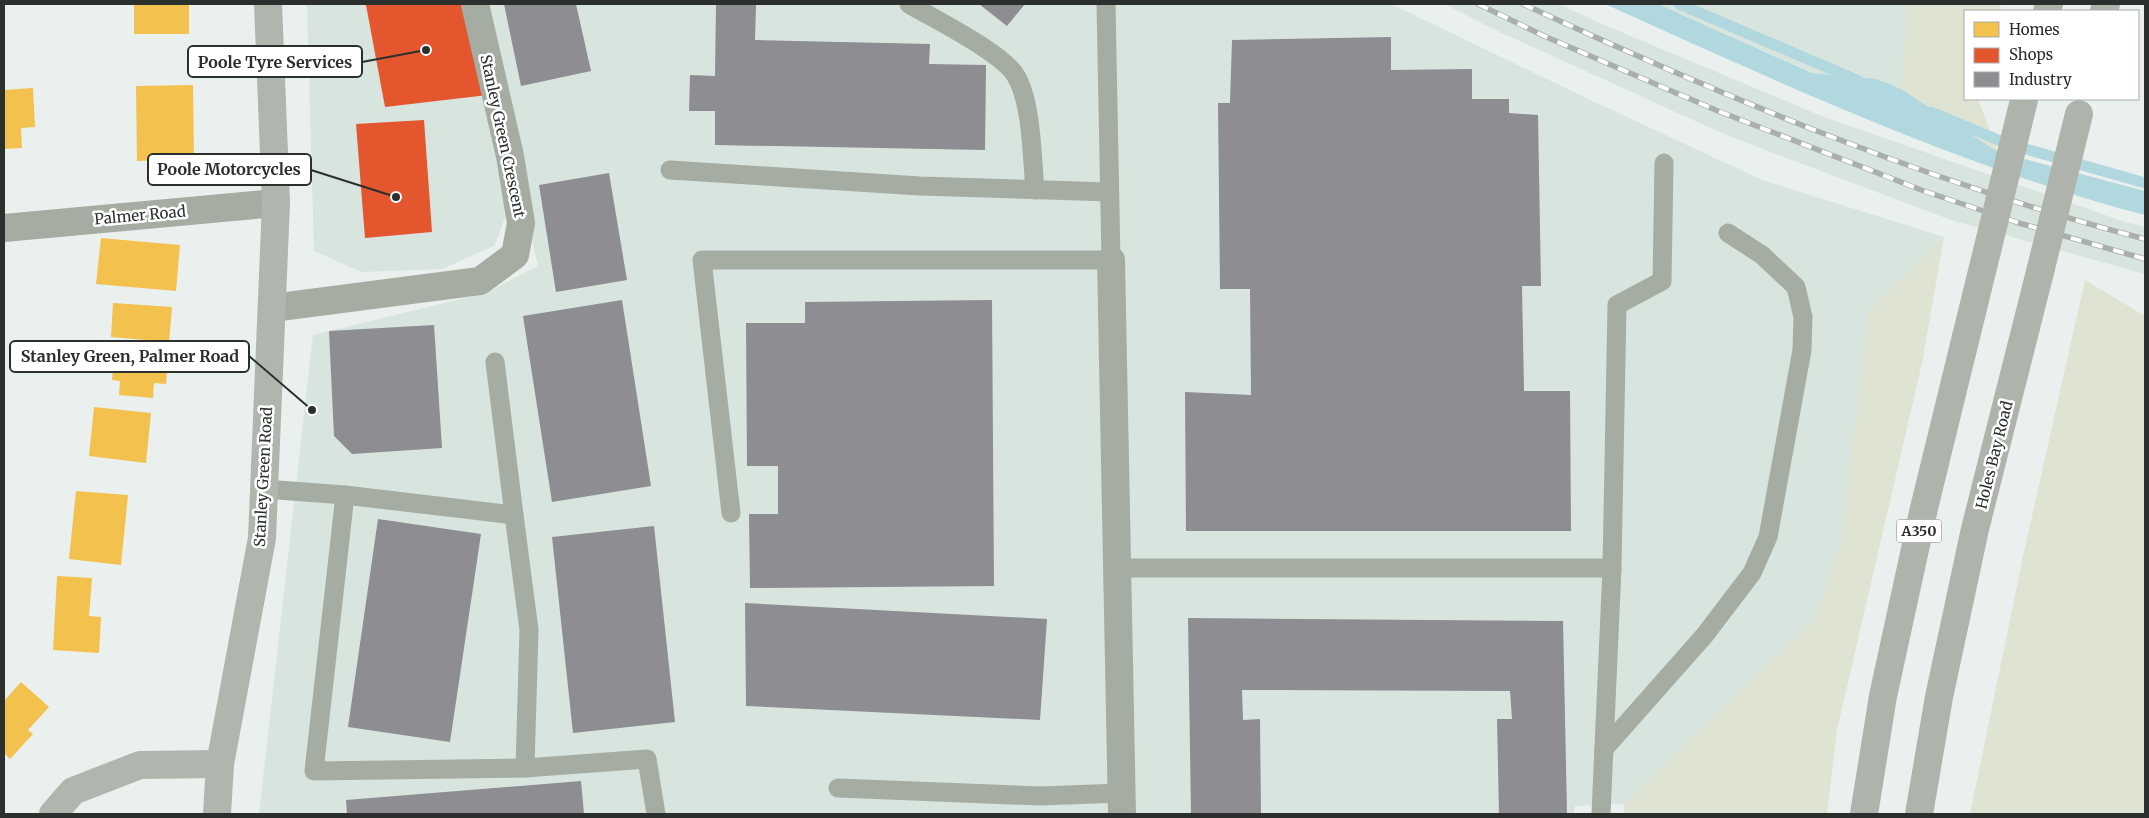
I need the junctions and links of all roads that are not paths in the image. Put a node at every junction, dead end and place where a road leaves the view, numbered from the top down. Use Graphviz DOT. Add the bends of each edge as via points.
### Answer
graph roads {
  1 [pos="268,4"];
  2 [pos="475,4"];
  3 [pos="909,4"];
  4 [pos="1106,4"];
  5 [pos="2024,100"];
  6 [pos="2081,106"];
  7 [pos="1664,163"];
  8 [pos="670,170"];
  9 [pos="1035,190"];
  10 [pos="1109,192"];
  11 [pos="276,203"];
  12 [pos="4,228"];
  13 [pos="1728,233"];
  14 [pos="1111,260"];
  15 [pos="272,308"];
  16 [pos="494,362"];
  17 [pos="264,489"];
  18 [pos="345,495"];
  19 [pos="731,513"];
  20 [pos="514,515"];
  21 [pos="1117,568"];
  22 [pos="1612,568"];
  23 [pos="1604,749"];
  24 [pos="220,764"];
  25 [pos="525,768"];
  26 [pos="838,788"];
  27 [pos="1122,804"];
  28 [pos="53,814"];
  29 [pos="217,814"];
  30 [pos="656,814"];
  31 [pos="1601,814"];
  32 [pos="1864,814"];
  33 [pos="1919,814"];
  1 -- 11 [label="street, Stanley Green Road"];
  2 -- 15 [label="street, Stanley Green Crescent" via="510,156 521,223 515,255 480,281"];
  3 -- 9 [label="lane" via="1000,58 1016,76 1028,110"];
  4 -- 10 [label="lane"];
  5 -- 32 [label="highway, A350, bridge" via="1920,527 1883,696"];
  6 -- 33 [label="highway, Holes Bay Road, bridge" via="1975,529 1939,697"];
  7 -- 22 [label="lane" via="1662,281 1617,304"];
  8 -- 9 [label="lane"];
  9 -- 10 [label="lane"];
  10 -- 14 [label="lane"];
  11 -- 12 [label="street, Palmer Road"];
  11 -- 15 [label="street, Stanley Green Road"];
  13 -- 23 [label="lane" via="1762,255 1796,287 1803,317 1802,350 1768,537 1752,573 1704,636"];
  14 -- 19 [label="lane" via="702,260"];
  14 -- 21 [label="street"];
  15 -- 17 [label="street, Stanley Green Road"];
  16 -- 20 [label="lane"];
  17 -- 18 [label="lane"];
  17 -- 24 [label="street, Stanley Green Road" via="262,538"];
  18 -- 20 [label="lane"];
  18 -- 25 [label="lane" via="314,771"];
  20 -- 25 [label="lane" via="529,630"];
  21 -- 22 [label="lane"];
  21 -- 27 [label="street"];
  22 -- 23 [label="lane"];
  23 -- 31 [label="lane"];
  24 -- 28 [label="street" via="140,765 73,791"];
  24 -- 29 [label="street, Stanley Green Road"];
  25 -- 30 [label="lane" via="647,759"];
  26 -- 27 [label="lane" via="1040,796"];
}
